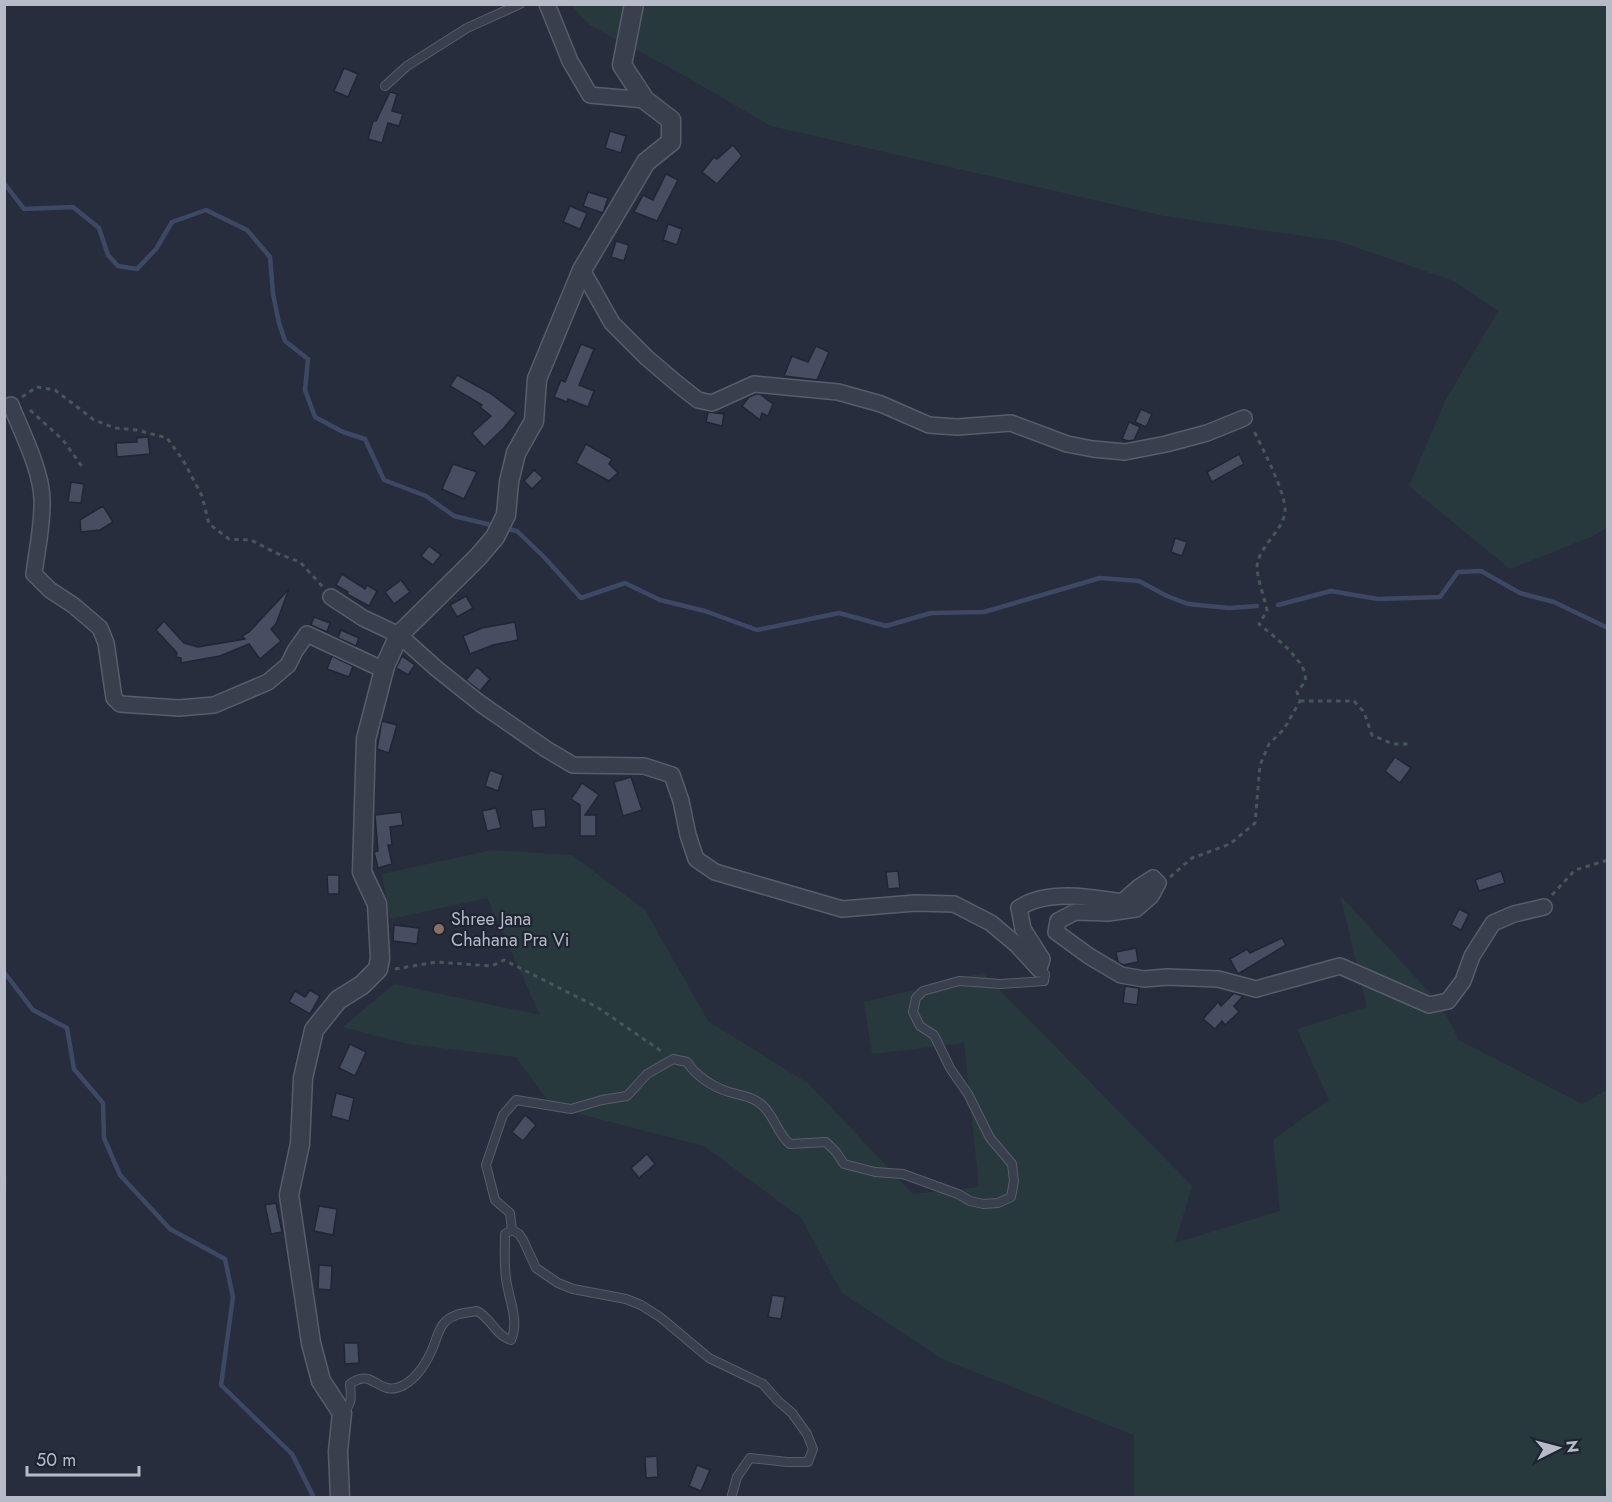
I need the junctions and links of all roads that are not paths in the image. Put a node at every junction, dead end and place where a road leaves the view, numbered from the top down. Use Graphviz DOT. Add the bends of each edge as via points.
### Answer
graph roads {
  1 [pos="520,4"];
  2 [pos="547,4"];
  3 [pos="634,4"];
  4 [pos="385,86"];
  5 [pos="645,100"];
  6 [pos="582,270"];
  7 [pos="11,405"];
  8 [pos="1244,418"];
  9 [pos="331,597"];
  10 [pos="399,635"];
  11 [pos="384,670"];
  12 [pos="1544,907"];
  13 [pos="1039,969"];
  14 [pos="512,1230"];
  15 [pos="342,1413"];
  16 [pos="732,1495"];
  17 [pos="340,1497"];
  1 -- 4 [label="lane" via="467,28 407,66"];
  2 -- 5 [label="street" via="570,60 590,95"];
  3 -- 5 [label="street" via="622,65"];
  5 -- 6 [label="street" via="670,120 671,142 646,162"];
  6 -- 8 [label="street" via="612,323 698,400 712,403 754,384 838,392 881,404 929,425 1011,423 1067,444 1125,452 1207,433"];
  6 -- 10 [label="street" via="537,379 534,422 516,453 506,515 495,537"];
  7 -- 11 [label="street" via="42,497 34,574 100,628 114,698 120,704 179,708 214,705 268,682 288,665 307,634"];
  9 -- 10 [label="street"];
  10 -- 11 [label="street"];
  10 -- 13 [label="street" via="481,704 573,765 644,766 672,775 696,859 715,872 842,909 954,904 992,923"];
  11 -- 15 [label="street" via="366,739 361,848 362,872 377,904 380,958 378,969 338,1000 314,1030 303,1078 300,1144 289,1195 311,1343 321,1381"];
  12 -- 13 [label="street" via="1493,923 1448,1001 1429,1005 1340,966 1256,989 1218,979 1144,979 1121,975 1056,932 1058,921 1075,912 1136,909 1151,896 1158,883 1153,878 1122,902 1070,896 1026,903 1019,908 1023,929 1042,959"];
  13 -- 14 [label="lane" via="1045,974 1044,981 959,981 923,991 916,998 913,1012 920,1026 934,1035 990,1138 1011,1164 1011,1197 998,1203 970,1201 903,1174 844,1164 826,1143 790,1144 763,1106 703,1078 687,1062 673,1059 647,1074 627,1096 571,1109 516,1100 503,1115 486,1165 495,1200 510,1213"];
  14 -- 15 [label="lane" via="505,1234 505,1275 515,1332 511,1340 503,1338 490,1320 477,1311 454,1316 441,1327 414,1378 400,1387 385,1389 373,1380 357,1378 350,1383 349,1408"];
  14 -- 16 [label="lane" via="519,1234 532,1262 543,1274 565,1287 626,1299 647,1309 709,1358 763,1384 792,1413 813,1449 808,1462 750,1458 736,1477"];
  15 -- 17 [label="street" via="338,1451"];
}
